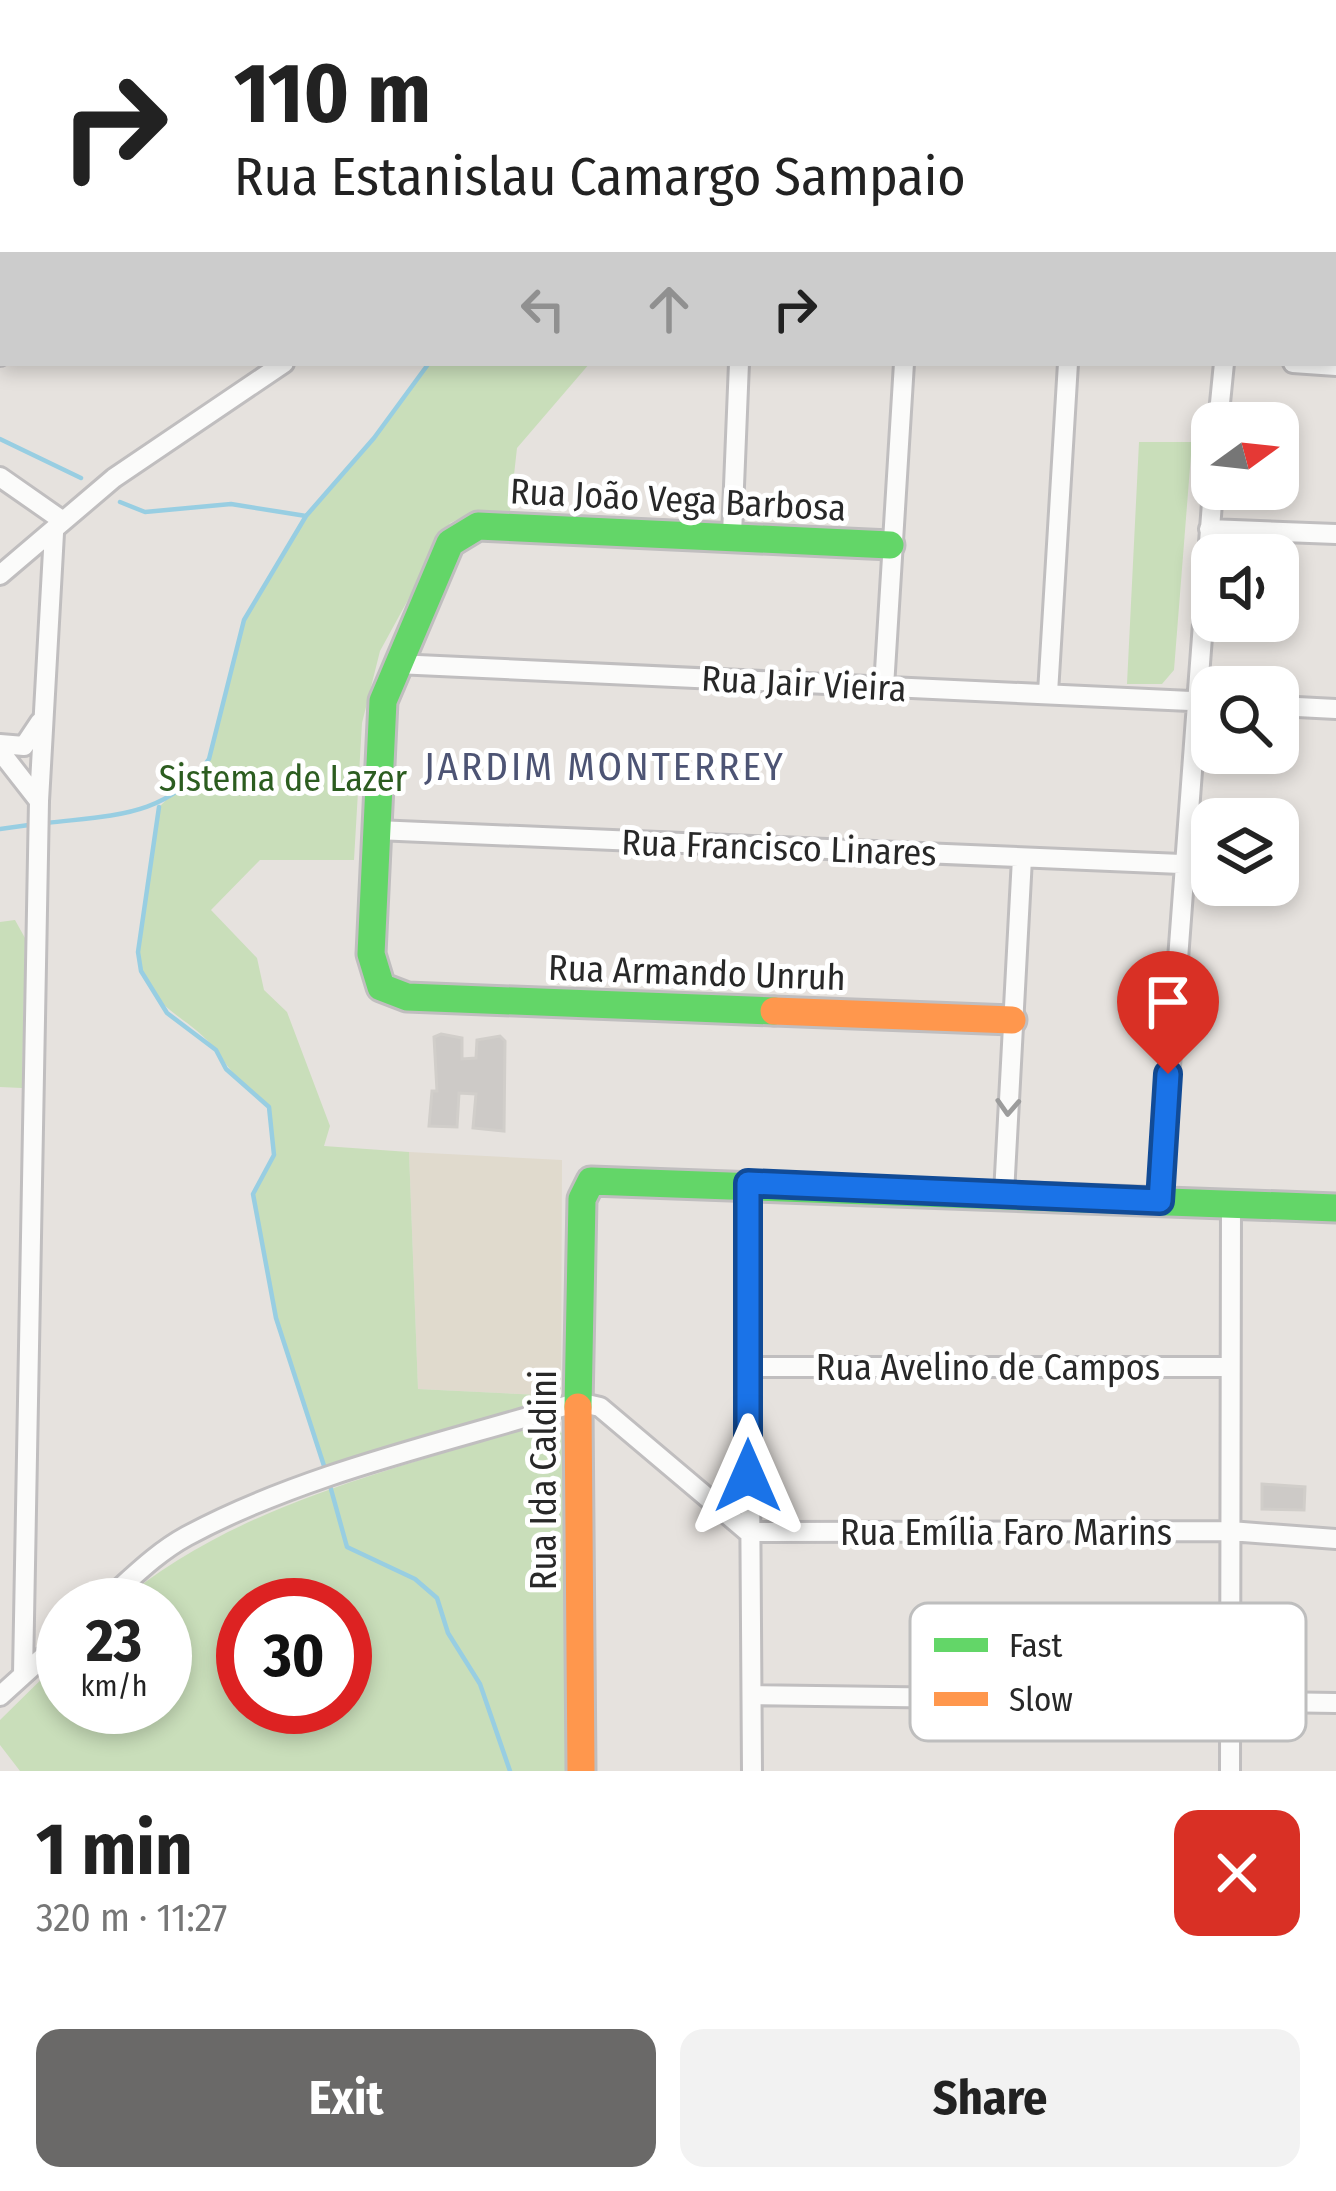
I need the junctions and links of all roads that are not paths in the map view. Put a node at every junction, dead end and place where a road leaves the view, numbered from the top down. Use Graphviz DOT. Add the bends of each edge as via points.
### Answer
graph roads {
  1 [pos="280,366"];
  2 [pos="739,366"];
  3 [pos="904,366"];
  4 [pos="1068,366"];
  5 [pos="1224,366"];
  6 [pos="1220,402"];
  7 [pos="0,477"];
  8 [pos="1211,510"];
  9 [pos="59,527"];
  10 [pos="1209,529"];
  11 [pos="1336,534"];
  12 [pos="731,535"];
  13 [pos="890,545"];
  14 [pos="0,575"];
  15 [pos="395,664"];
  16 [pos="1205,666"];
  17 [pos="884,687"];
  18 [pos="1048,693"];
  19 [pos="1191,701"];
  20 [pos="1299,707"];
  21 [pos="1336,709"];
  22 [pos="42,712"];
  23 [pos="0,747"];
  24 [pos="1194,774"];
  25 [pos="39,803"];
  26 [pos="376,830"];
  27 [pos="1022,857"];
  28 [pos="1181,864"];
  29 [pos="1012,1020"];
  30 [pos="748,1183"];
  31 [pos="1004,1194"];
  32 [pos="1160,1201"];
  33 [pos="1231,1204"];
  34 [pos="1336,1208"];
  35 [pos="749,1367"];
  36 [pos="1228,1367"];
  37 [pos="578,1402"];
  38 [pos="1230,1531"];
  39 [pos="748,1532"];
  40 [pos="1336,1538"];
  41 [pos="131,1578"];
  42 [pos="1230,1603"];
  43 [pos="36,1663"];
  44 [pos="23,1674"];
  45 [pos="752,1695"];
  46 [pos="0,1696"];
  47 [pos="910,1696"];
  48 [pos="1306,1702"];
  49 [pos="1336,1703"];
  50 [pos="1230,1741"];
  51 [pos="581,1769"];
  52 [pos="752,1771"];
  53 [pos="1230,1771"];
  1 -- 9 [label="street" via="114,478"];
  2 -- 12 [label="street"];
  3 -- 13 [label="street"];
  4 -- 18 [label="street"];
  5 -- 6 [label="street"];
  7 -- 9 [label="street"];
  8 -- 10 [label="street"];
  9 -- 14 [label="street"];
  9 -- 22 [label="street"];
  10 -- 11 [label="street"];
  10 -- 16 [label="street"];
  12 -- 13 [label="street, Rua João Vega Barbosa"];
  12 -- 15 [label="street, Rua João Vega Barbosa" via="462,530"];
  13 -- 17 [label="street"];
  15 -- 17 [label="street, Rua Jair Vieira"];
  15 -- 26 [label="street" via="383,701"];
  17 -- 18 [label="street, Rua Jair Vieira"];
  18 -- 19 [label="street, Rua Jair Vieira"];
  20 -- 21 [label="street"];
  22 -- 23 [label="street" via="31,741"];
  22 -- 25 [label="street"];
  23 -- 25 [label="street"];
  24 -- 28 [label="street"];
  25 -- 44 [label="street"];
  26 -- 27 [label="street, Rua Francisco Linares"];
  26 -- 29 [label="street, Rua Armando Unruh" via="370,954 381,987 406,997"];
  27 -- 28 [label="street, Rua Francisco Linares"];
  27 -- 29 [label="street"];
  28 -- 32 [label="street"];
  29 -- 31 [label="street, one-way"];
  30 -- 31 [label="street"];
  30 -- 35 [label="street"];
  30 -- 37 [label="street, Rua Ida Caldini" via="591,1181 584,1191"];
  31 -- 32 [label="street"];
  32 -- 33 [label="street"];
  33 -- 34 [label="street"];
  33 -- 36 [label="street"];
  35 -- 36 [label="street, Rua Avelino de Campos"];
  35 -- 39 [label="street"];
  36 -- 38 [label="street"];
  37 -- 39 [label="street" via="600,1407"];
  37 -- 41 [label="street" via="305,1488 186,1536"];
  37 -- 51 [label="street, Rua Ida Caldini"];
  38 -- 39 [label="street, Rua Emília Faro Marins"];
  38 -- 40 [label="street, Rua Emília Faro Marins"];
  38 -- 42 [label="street"];
  39 -- 45 [label="street"];
  43 -- 44 [label="street"];
  44 -- 46 [label="street"];
  45 -- 47 [label="street"];
  45 -- 52 [label="street"];
  48 -- 49 [label="street"];
  50 -- 53 [label="street"];
}
